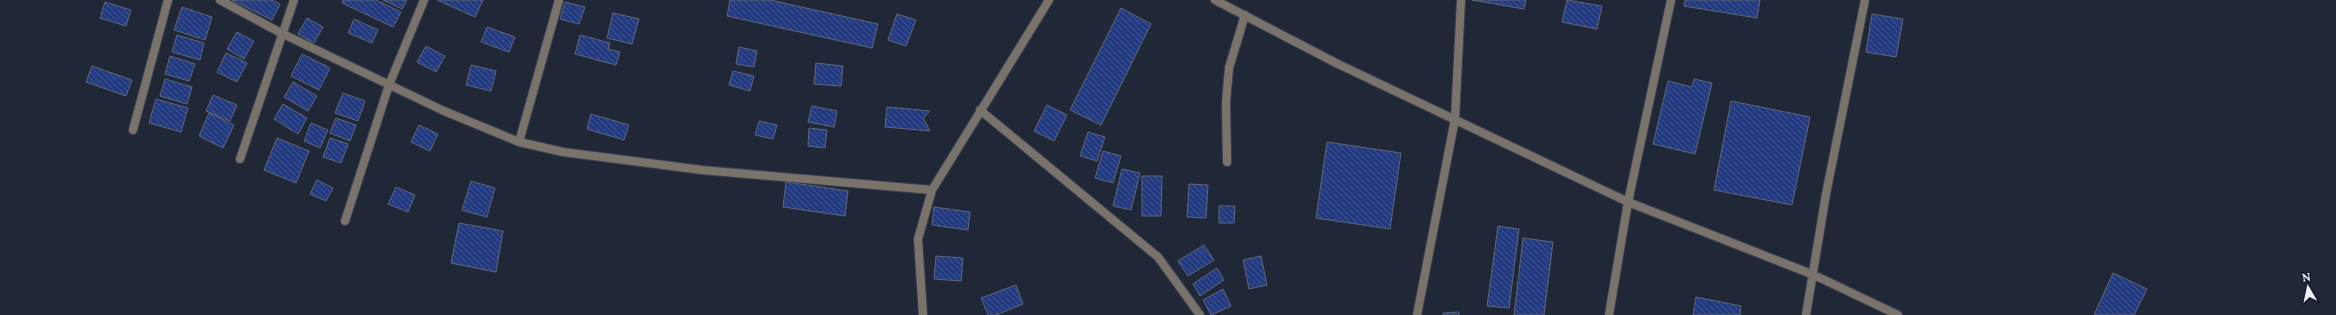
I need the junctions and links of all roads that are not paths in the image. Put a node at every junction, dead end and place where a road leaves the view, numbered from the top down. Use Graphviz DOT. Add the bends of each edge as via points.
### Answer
graph roads {
  1 [pos="168,0"];
  2 [pos="220,0"];
  3 [pos="294,0"];
  4 [pos="424,0"];
  5 [pos="558,0"];
  6 [pos="1049,0"];
  7 [pos="1215,0"];
  8 [pos="1461,0"];
  9 [pos="1672,0"];
  10 [pos="1865,0"];
  11 [pos="1244,16"];
  12 [pos="281,33"];
  13 [pos="390,85"];
  14 [pos="980,110"];
  15 [pos="1455,119"];
  16 [pos="133,130"];
  17 [pos="519,142"];
  18 [pos="240,159"];
  19 [pos="1227,162"];
  20 [pos="932,190"];
  21 [pos="1628,202"];
  22 [pos="345,221"];
  23 [pos="1814,275"];
  24 [pos="923,315"];
  25 [pos="1200,315"];
  26 [pos="1417,315"];
  27 [pos="1610,315"];
  28 [pos="1806,315"];
  29 [pos="1898,315"];
  1 -- 16 [label="street"];
  2 -- 12 [label="street"];
  3 -- 12 [label="street"];
  4 -- 13 [label="street"];
  5 -- 17 [label="street"];
  6 -- 14 [label="street"];
  7 -- 11 [label="street"];
  8 -- 15 [label="street"];
  9 -- 21 [label="street"];
  10 -- 23 [label="street" via="1826,194"];
  11 -- 15 [label="street"];
  11 -- 19 [label="street" via="1230,68 1226,102"];
  12 -- 13 [label="street"];
  12 -- 18 [label="street"];
  13 -- 17 [label="street" via="468,122"];
  13 -- 22 [label="street"];
  14 -- 20 [label="street"];
  14 -- 25 [label="street" via="1158,257"];
  15 -- 21 [label="street"];
  15 -- 26 [label="street"];
  17 -- 20 [label="street" via="563,152 702,170"];
  20 -- 24 [label="street" via="918,239"];
  21 -- 23 [label="street"];
  21 -- 27 [label="street"];
  23 -- 28 [label="street"];
  23 -- 29 [label="street"];
}
